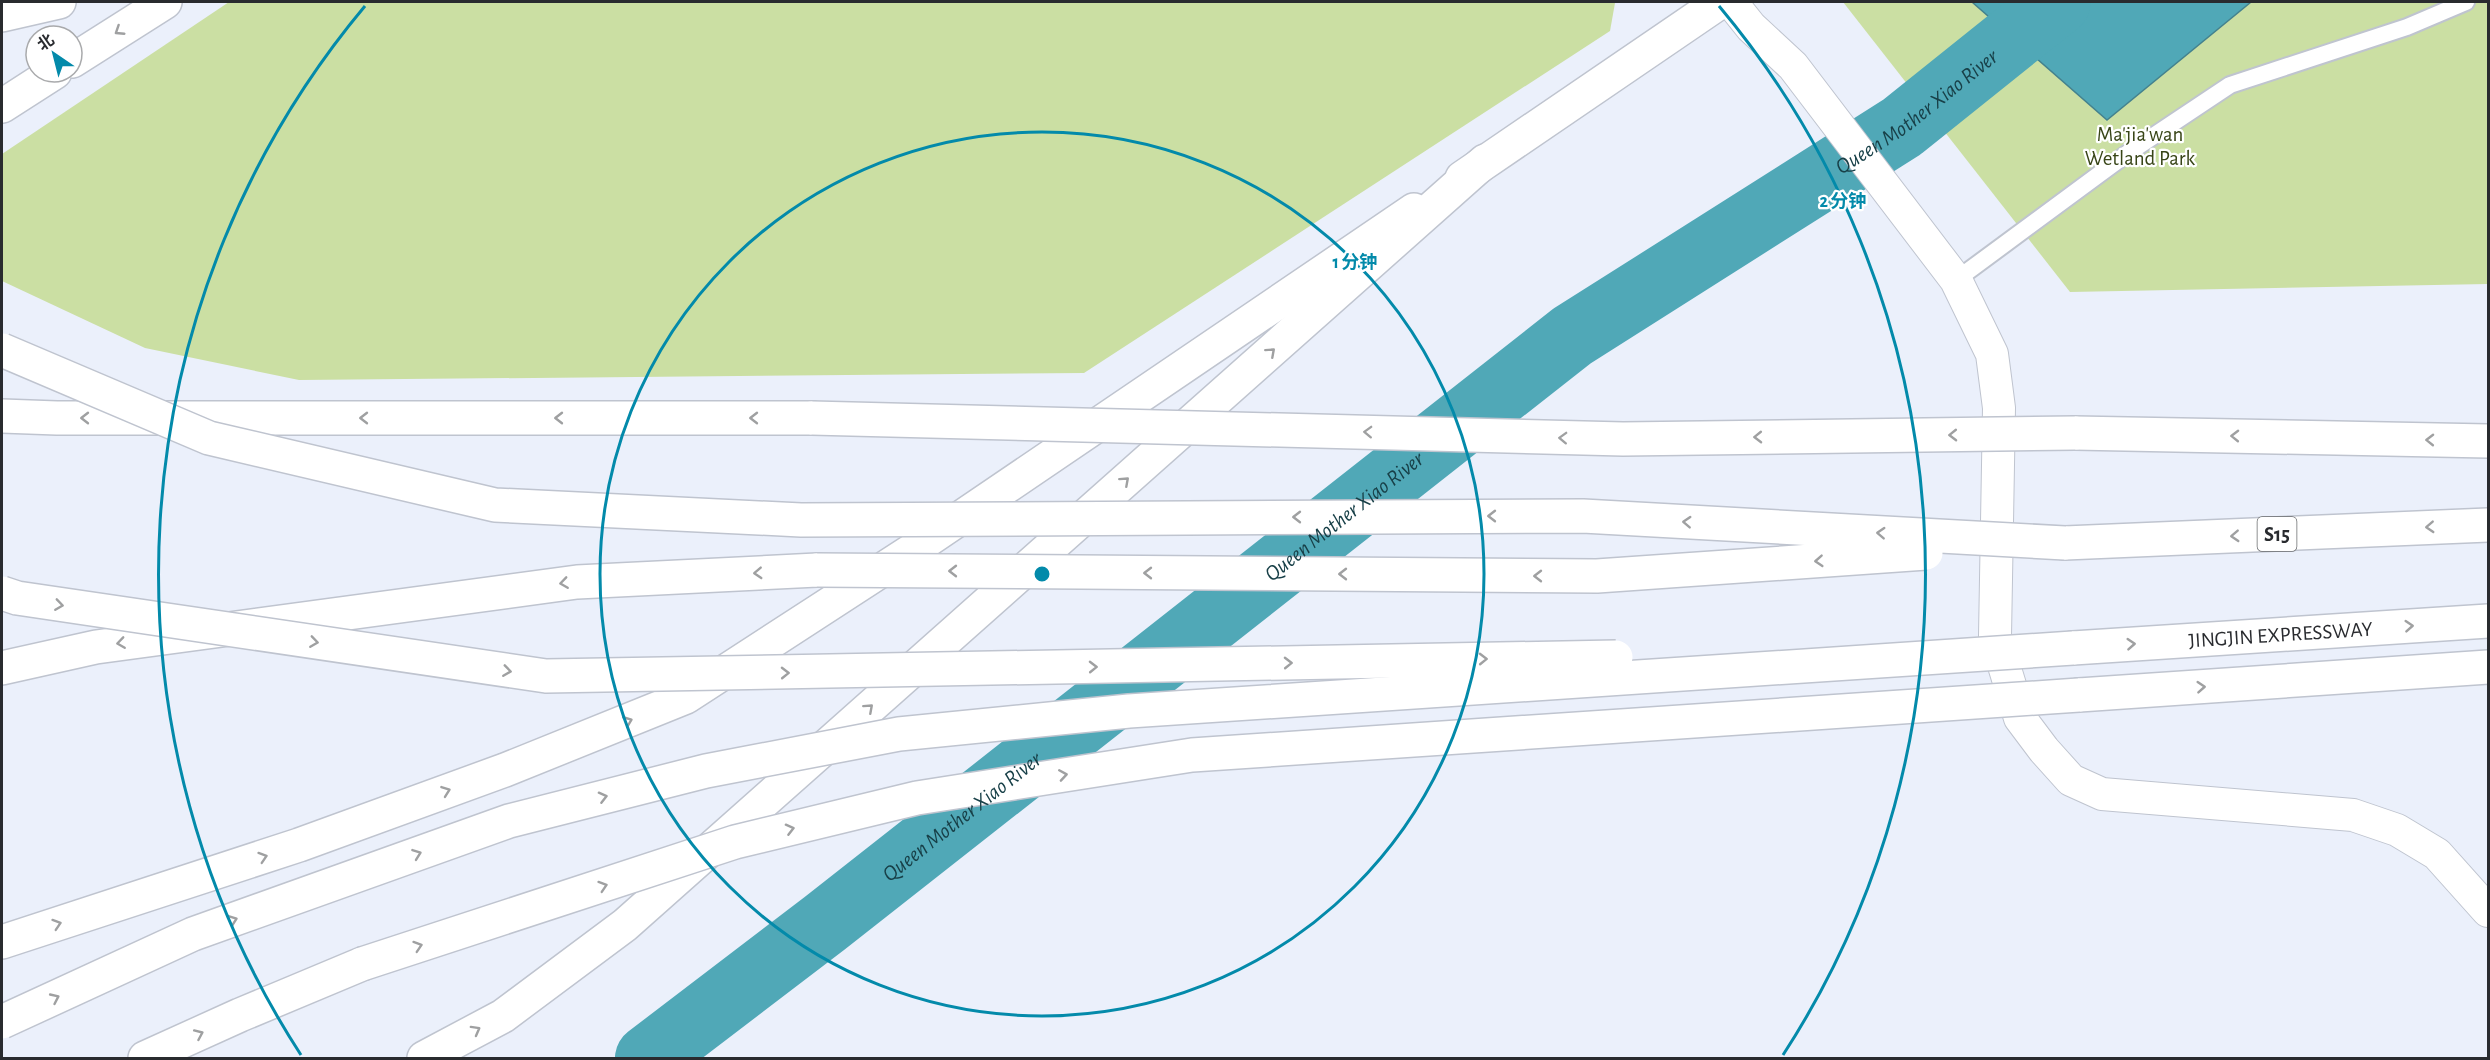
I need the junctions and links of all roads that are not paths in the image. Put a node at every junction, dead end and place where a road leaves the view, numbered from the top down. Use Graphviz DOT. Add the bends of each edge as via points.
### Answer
graph roads {
  1 [pos="59,2"];
  2 [pos="165,2"];
  3 [pos="1720,2"];
  4 [pos="1731,2"];
  5 [pos="2466,2"];
  6 [pos="2,15"];
  7 [pos="84,53"];
  8 [pos="36,84"];
  9 [pos="2,106"];
  10 [pos="1485,162"];
  11 [pos="1956,280"];
  12 [pos="2,350"];
  13 [pos="2,416"];
  14 [pos="2488,441"];
  15 [pos="2488,525"];
  16 [pos="2065,543"];
  17 [pos="2,593"];
  18 [pos="2488,621"];
  19 [pos="2073,648"];
  20 [pos="2488,667"];
  21 [pos="2,668"];
  22 [pos="2488,911"];
  23 [pos="2,942"];
  24 [pos="2,1022"];
  25 [pos="145,1059"];
  26 [pos="424,1059"];
  1 -- 6 [label="main road"];
  2 -- 7 [label="main road, one-way"];
  3 -- 10 [label="main road"];
  4 -- 11 [label="street" via="1751,27 1793,66"];
  5 -- 11 [label="lane" via="2407,27 2230,85 2128,153"];
  8 -- 9 [label="main road"];
  23 -- 10 [label="main road, one-way" via="300,845 505,770 686,697 925,543"];
  26 -- 10 [label="main road, one-way" via="503,1016 625,925"];
  11 -- 22 [label="street" via="1992,354 1999,408 1995,636 2020,718 2044,750 2072,780 2102,794 2353,815 2397,830 2437,854"];
  16 -- 12 [label="main road, one-way, bridge" via="1583,516 801,520 495,505 209,438"];
  14 -- 13 [label="main road, one-way, bridge" via="2075,433 1623,439 812,418"];
  15 -- 16 [label="main road, S15, one-way"];
  16 -- 21 [label="main road, one-way, bridge" via="1597,576 817,570 577,582 96,647"];
  17 -- 19 [label="main road, one-way, bridge" via="546,676"];
  19 -- 18 [label="main road, JINGJIN EXPRESSWAY, one-way"];
  24 -- 19 [label="main road, one-way, bridge" via="194,934 509,821 706,771 899,734 1129,711"];
  25 -- 20 [label="main road, one-way, bridge" via="362,964 735,842 917,798 1192,755"];
}
